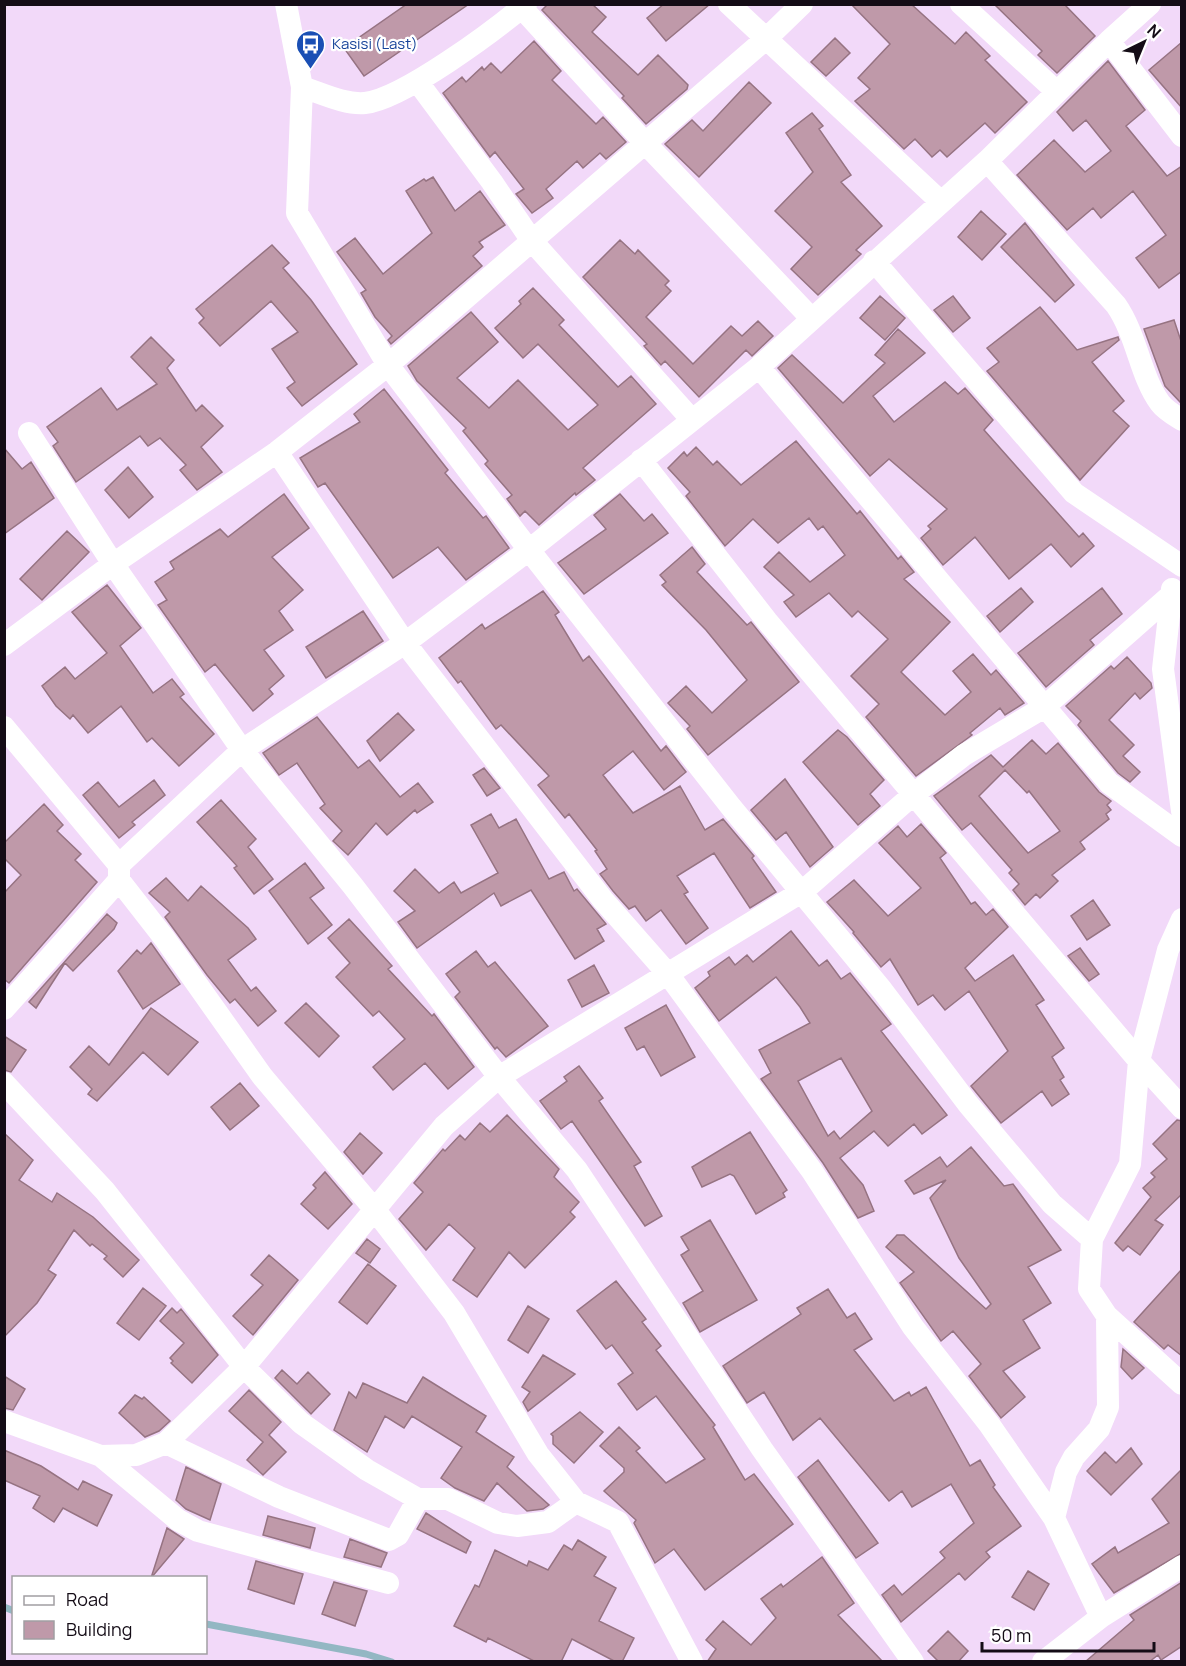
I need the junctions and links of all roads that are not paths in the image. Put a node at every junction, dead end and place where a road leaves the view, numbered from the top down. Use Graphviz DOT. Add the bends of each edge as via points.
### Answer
graph roads {
  1 [pos="286,4"];
  2 [pos="729,4"];
  3 [pos="802,4"];
  4 [pos="961,4"];
  5 [pos="1150,4"];
  6 [pos="524,6"];
  7 [pos="768,37"];
  8 [pos="1109,41"];
  9 [pos="417,81"];
  10 [pos="302,87"];
  11 [pos="1057,92"];
  12 [pos="1182,136"];
  13 [pos="645,143"];
  14 [pos="987,160"];
  15 [pos="940,201"];
  16 [pos="532,241"];
  17 [pos="874,261"];
  18 [pos="811,318"];
  19 [pos="388,365"];
  20 [pos="759,367"];
  21 [pos="692,420"];
  22 [pos="1182,420"];
  23 [pos="29,433"];
  24 [pos="277,452"];
  25 [pos="641,460"];
  26 [pos="529,550"];
  27 [pos="113,564"];
  28 [pos="1182,567"];
  29 [pos="1170,596"];
  30 [pos="405,644"];
  31 [pos="4,645"];
  32 [pos="1043,708"];
  33 [pos="4,727"];
  34 [pos="242,750"];
  35 [pos="914,794"];
  36 [pos="1182,811"];
  37 [pos="1182,836"];
  38 [pos="119,873"];
  39 [pos="802,891"];
  40 [pos="1182,919"];
  41 [pos="668,974"];
  42 [pos="4,1009"];
  43 [pos="1139,1061"];
  44 [pos="499,1077"];
  45 [pos="4,1083"];
  46 [pos="1182,1108"];
  47 [pos="375,1210"];
  48 [pos="1092,1239"];
  49 [pos="1107,1316"];
  50 [pos="244,1367"];
  51 [pos="1182,1384"];
  52 [pos="4,1421"];
  53 [pos="166,1443"];
  54 [pos="101,1456"];
  55 [pos="418,1499"];
  56 [pos="576,1502"];
  57 [pos="1054,1518"];
  58 [pos="1182,1566"];
  59 [pos="388,1583"];
  60 [pos="1101,1617"];
  61 [pos="692,1662"];
  62 [pos="913,1662"];
  63 [pos="1043,1662"];
  1 -- 10 [label="street"];
  2 -- 7 [label="street"];
  3 -- 7 [label="street"];
  4 -- 11 [label="street"];
  5 -- 8 [label="street"];
  6 -- 9 [label="street"];
  6 -- 13 [label="street"];
  7 -- 13 [label="street"];
  7 -- 15 [label="street"];
  8 -- 11 [label="street"];
  8 -- 12 [label="street"];
  9 -- 10 [label="street" via="366,103"];
  9 -- 16 [label="street"];
  10 -- 19 [label="street" via="297,213"];
  11 -- 14 [label="street"];
  13 -- 16 [label="street"];
  13 -- 18 [label="street"];
  14 -- 15 [label="street"];
  14 -- 22 [label="street" via="1116,305 1129,326 1156,396"];
  15 -- 17 [label="street"];
  16 -- 19 [label="street"];
  16 -- 21 [label="street"];
  17 -- 18 [label="street"];
  17 -- 28 [label="street" via="1074,493"];
  18 -- 20 [label="street"];
  19 -- 24 [label="street"];
  19 -- 26 [label="street"];
  20 -- 21 [label="street"];
  20 -- 32 [label="street"];
  21 -- 25 [label="street"];
  23 -- 27 [label="street"];
  24 -- 27 [label="street"];
  24 -- 30 [label="street"];
  25 -- 26 [label="street"];
  25 -- 35 [label="street" via="767,621"];
  26 -- 30 [label="street"];
  26 -- 39 [label="street"];
  27 -- 31 [label="street"];
  27 -- 34 [label="street"];
  28 -- 29 [label="street"];
  29 -- 32 [label="street"];
  29 -- 36 [label="street" via="1163,652 1164,687"];
  30 -- 34 [label="street"];
  30 -- 41 [label="street" via="597,892"];
  32 -- 35 [label="street" via="964,755"];
  32 -- 37 [label="street" via="1109,783"];
  33 -- 38 [label="street"];
  34 -- 38 [label="street"];
  34 -- 44 [label="street" via="353,886"];
  35 -- 39 [label="street"];
  35 -- 43 [label="street"];
  38 -- 42 [label="street"];
  38 -- 47 [label="street" via="262,1076"];
  39 -- 41 [label="street"];
  39 -- 48 [label="street" via="968,1104 1052,1204"];
  40 -- 43 [label="street" via="1168,950"];
  41 -- 44 [label="street"];
  41 -- 57 [label="street" via="812,1171 913,1327 989,1424"];
  43 -- 46 [label="street"];
  43 -- 48 [label="street" via="1130,1164"];
  44 -- 47 [label="street" via="444,1126"];
  44 -- 62 [label="street" via="577,1170 762,1449"];
  45 -- 50 [label="street" via="105,1191"];
  47 -- 50 [label="street"];
  47 -- 56 [label="street" via="454,1313 538,1454"];
  48 -- 49 [label="street" via="1089,1289"];
  49 -- 51 [label="street"];
  49 -- 57 [label="street" via="1105,1419 1066,1472"];
  50 -- 53 [label="street"];
  50 -- 55 [label="street" via="301,1423 367,1470"];
  52 -- 54 [label="street"];
  53 -- 54 [label="street" via="136,1455"];
  53 -- 55 [label="street" via="279,1497 389,1540 398,1535"];
  54 -- 59 [label="street" via="191,1528"];
  55 -- 56 [label="street" via="448,1499 484,1518 517,1526 548,1522"];
  56 -- 61 [label="street" via="618,1522"];
  57 -- 60 [label="street"];
  58 -- 60 [label="street"];
  60 -- 63 [label="street"];
}
